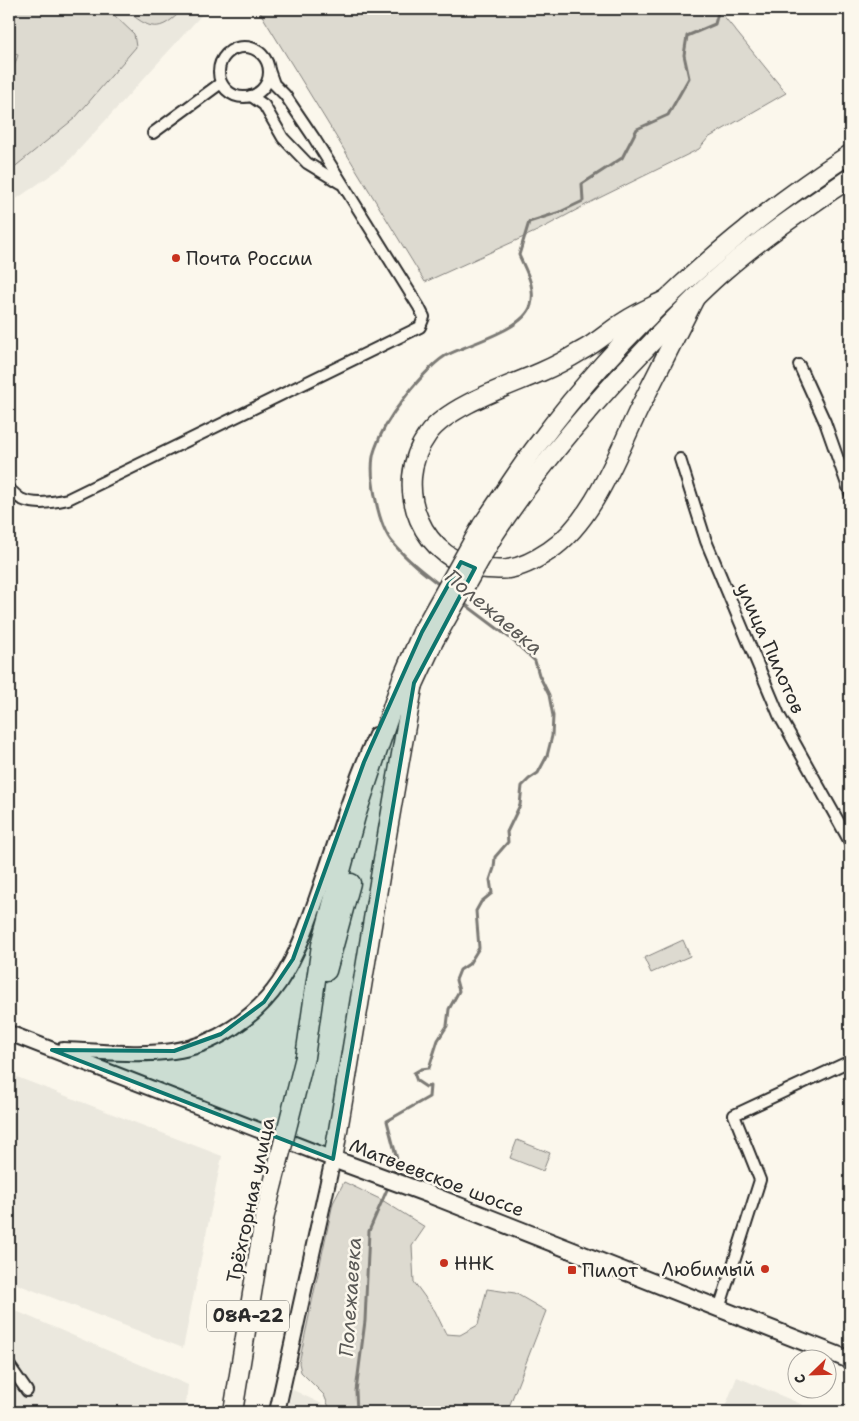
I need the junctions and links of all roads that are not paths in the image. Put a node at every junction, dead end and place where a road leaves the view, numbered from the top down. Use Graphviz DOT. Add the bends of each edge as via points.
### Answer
graph roads {
  1 [pos="269,70"];
  2 [pos="221,84"];
  3 [pos="251,96"];
  4 [pos="153,133"];
  5 [pos="850,154"];
  6 [pos="850,178"];
  7 [pos="345,186"];
  8 [pos="695,298"];
  9 [pos="665,300"];
  10 [pos="799,365"];
  11 [pos="680,459"];
  12 [pos="9,489"];
  13 [pos="850,493"];
  14 [pos="488,530"];
  15 [pos="408,680"];
  16 [pos="850,842"];
  17 [pos="9,1033"];
  18 [pos="52,1050"];
  19 [pos="850,1061"];
  20 [pos="333,1159"];
  21 [pos="719,1309"];
  22 [pos="850,1360"];
  23 [pos="9,1365"];
  24 [pos="27,1391"];
  25 [pos="233,1412"];
  26 [pos="277,1412"];
  1 -- 2 [label="street" via="267,61 256,49 240,46 221,60 218,68"];
  1 -- 3 [label="street" via="265,86"];
  1 -- 7 [label="street" via="274,84"];
  2 -- 3 [label="street" via="234,95"];
  2 -- 4 [label="street"];
  3 -- 7 [label="street" via="264,105 283,138 307,162"];
  5 -- 9 [label="highway" via="729,244"];
  6 -- 8 [label="highway" via="752,249"];
  7 -- 12 [label="street" via="419,307 424,318 420,327 68,498 36,503 22,499"];
  8 -- 9 [label="highway" via="607,476 571,532 550,550 507,570 474,568 442,550 418,521 412,499 411,475 417,452 428,433 460,408 584,350 625,321"];
  8 -- 14 [label="highway" via="614,382"];
  9 -- 14 [label="highway" via="580,391 538,444"];
  10 -- 13 [label="street" via="825,422"];
  11 -- 16 [label="street, улица Пилотов" via="706,542 780,715"];
  14 -- 15 [label="highway, bridge" via="428,636"];
  15 -- 18 [label="main road" via="364,762 293,959 264,1002 246,1018 197,1046 147,1053"];
  15 -- 20 [label="highway" via="372,929"];
  15 -- 25 [label="highway, Трёхгорная улица / 08А-22, bridge" via="356,816 322,945 305,1056 264,1219"];
  17 -- 18 [label="main road, Матвеевское шоссе"];
  18 -- 20 [label="main road, Матвеевское шоссе"];
  19 -- 21 [label="street" via="734,1114 760,1180"];
  20 -- 21 [label="main road, Матвеевское шоссе"];
  20 -- 26 [label="main road"];
  21 -- 22 [label="main road, Матвеевское шоссе"];
  23 -- 24 [label="street"];
}
